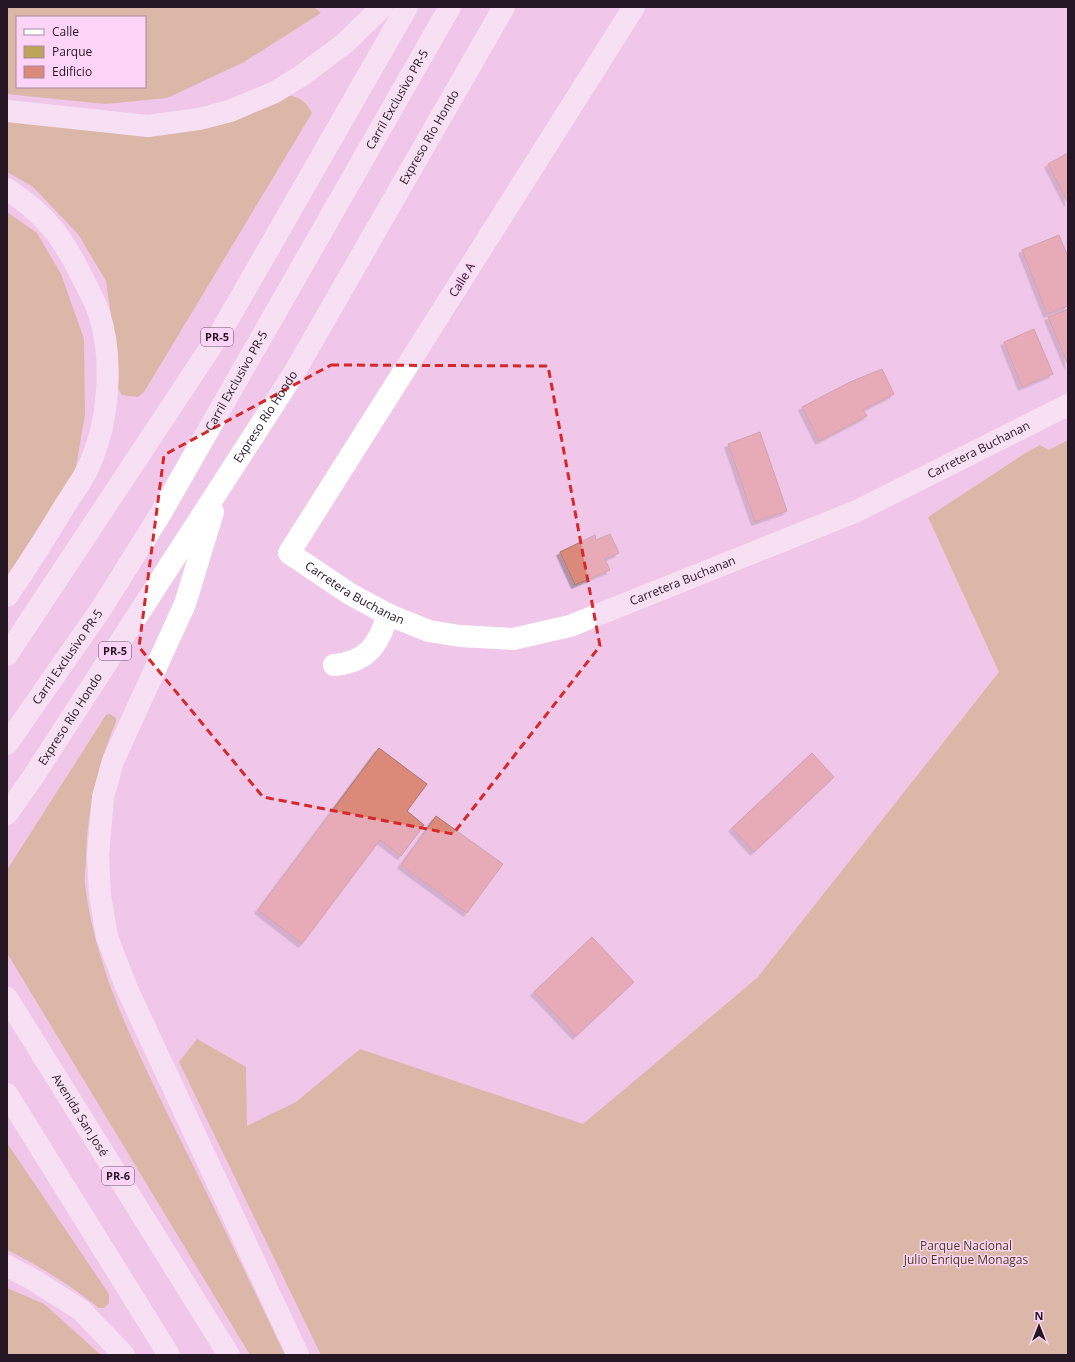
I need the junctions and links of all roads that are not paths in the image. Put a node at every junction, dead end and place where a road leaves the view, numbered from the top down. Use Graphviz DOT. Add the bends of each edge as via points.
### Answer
graph roads {
  1 [pos="382,7"];
  2 [pos="407,7"];
  3 [pos="450,7"];
  4 [pos="504,7"];
  5 [pos="634,7"];
  6 [pos="7,111"];
  7 [pos="7,189"];
  8 [pos="1068,405"];
  9 [pos="220,487"];
  10 [pos="289,553"];
  11 [pos="7,596"];
  12 [pos="388,614"];
  13 [pos="7,655"];
  14 [pos="334,665"];
  15 [pos="7,744"];
  16 [pos="7,814"];
  17 [pos="7,998"];
  18 [pos="7,1094"];
  19 [pos="7,1266"];
  20 [pos="124,1355"];
  21 [pos="169,1355"];
  22 [pos="229,1355"];
  23 [pos="298,1355"];
  1 -- 6 [label="main road" via="345,43 301,76 275,92 230,111 199,119 148,126"];
  2 -- 13 [label="main road, PR-5" via="222,330"];
  3 -- 15 [label="main road, Carril Exclusivo PR-5" via="161,513 102,609"];
  4 -- 9 [label="main road, Expreso Río Hondo / PR-5" via="294,373"];
  5 -- 10 [label="main road, Calle A"];
  7 -- 11 [label="main road" via="53,227 71,254 100,315 105,344 107,383 102,426 88,468"];
  8 -- 12 [label="main road, Carretera Buchanan" via="857,511 570,626 513,639 460,636 429,631"];
  9 -- 16 [label="main road, Expreso Río Hondo / PR-5"];
  9 -- 23 [label="main road" via="185,604 113,761 103,797 98,855 100,894 107,937 127,989"];
  10 -- 12 [label="main road, Carretera Buchanan" via="350,594"];
  12 -- 14 [label="main road" via="382,635 375,646 355,661"];
  17 -- 22 [label="main road, Avenida San José / PR-6"];
  18 -- 21 [label="main road"];
  19 -- 20 [label="main road" via="81,1310"];
}
